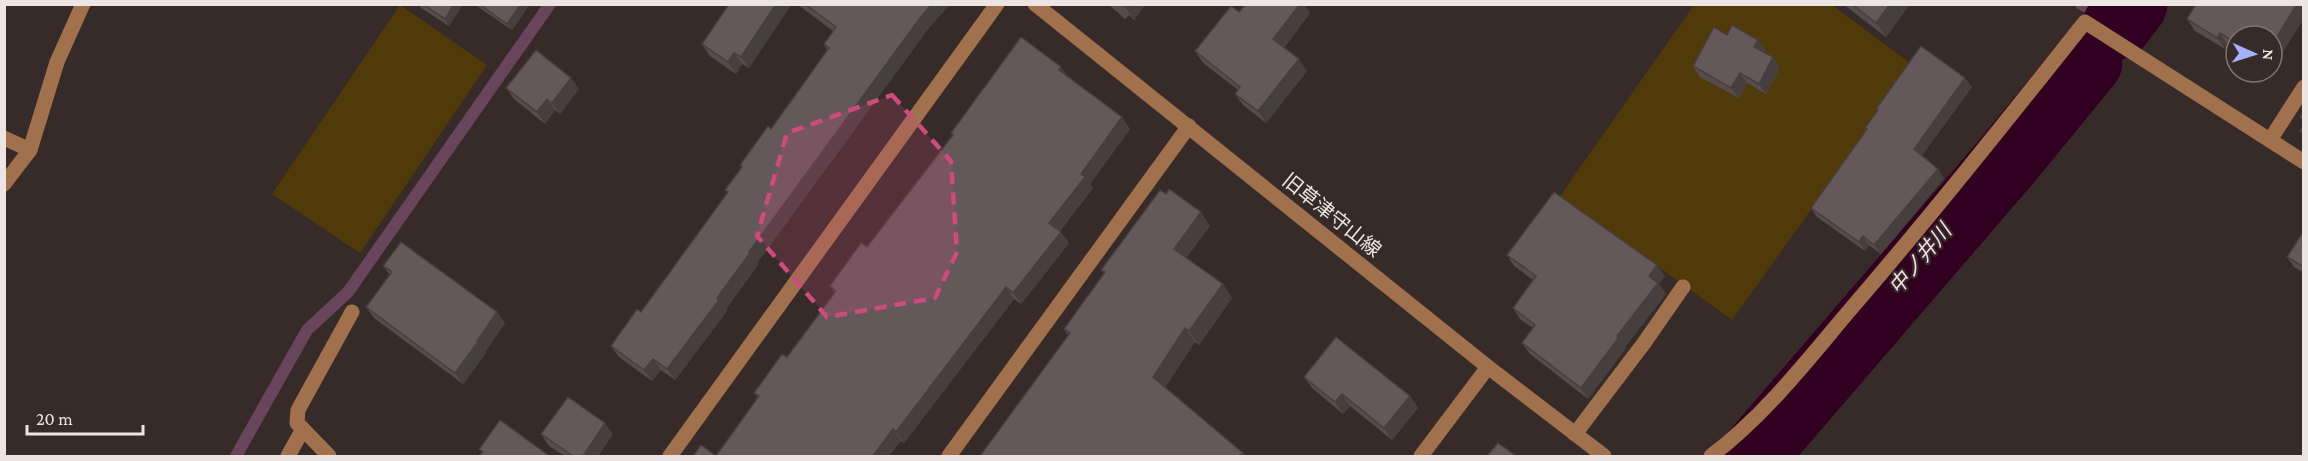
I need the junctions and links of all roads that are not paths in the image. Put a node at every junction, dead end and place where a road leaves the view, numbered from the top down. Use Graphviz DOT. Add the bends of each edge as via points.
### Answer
graph roads {
  1 [pos="83,4"];
  2 [pos="997,4"];
  3 [pos="1035,4"];
  4 [pos="2304,87"];
  5 [pos="1189,126"];
  6 [pos="4,138"];
  7 [pos="2270,140"];
  8 [pos="30,150"];
  9 [pos="2304,162"];
  10 [pos="4,184"];
  11 [pos="1683,287"];
  12 [pos="352,312"];
  13 [pos="1488,367"];
  14 [pos="303,429"];
  15 [pos="1575,434"];
  16 [pos="288,456"];
  17 [pos="329,456"];
  18 [pos="670,456"];
  19 [pos="949,456"];
  20 [pos="1421,456"];
  21 [pos="1604,456"];
  22 [pos="1711,456"];
  1 -- 8 [label="street" via="57,62"];
  2 -- 18 [label="street"];
  3 -- 5 [label="street, 旧草津守山線"];
  4 -- 7 [label="street"];
  5 -- 13 [label="street, 旧草津守山線"];
  5 -- 19 [label="street"];
  6 -- 8 [label="street"];
  7 -- 9 [label="street"];
  7 -- 22 [label="street" via="2085,22 1791,379"];
  8 -- 10 [label="street"];
  11 -- 15 [label="street"];
  12 -- 14 [label="street" via="298,410 297,423"];
  13 -- 15 [label="street, 旧草津守山線"];
  13 -- 20 [label="street"];
  14 -- 16 [label="street"];
  14 -- 17 [label="street"];
  15 -- 21 [label="street, 旧草津守山線"];
}
